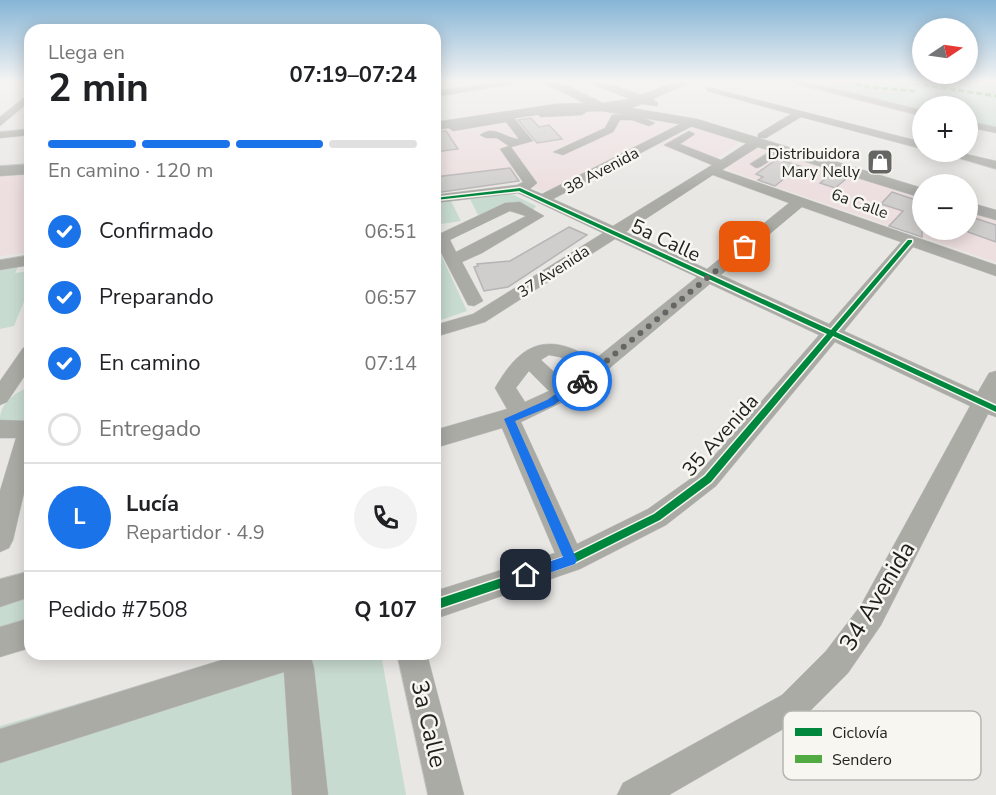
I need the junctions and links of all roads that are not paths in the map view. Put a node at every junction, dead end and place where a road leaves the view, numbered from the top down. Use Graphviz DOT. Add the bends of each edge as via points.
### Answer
graph roads {
  1 [pos="470,119"];
  2 [pos="491,119"];
  3 [pos="510,119"];
  4 [pos="614,119"];
  5 [pos="633,119"];
  6 [pos="646,119"];
  7 [pos="700,119"];
  8 [pos="791,119"];
  9 [pos="823,119"];
  10 [pos="649,120"];
  11 [pos="441,123"];
  12 [pos="441,123"];
  13 [pos="978,126"];
  14 [pos="686,130"];
  15 [pos="996,130"];
  16 [pos="24,133"];
  17 [pos="0,135"];
  18 [pos="486,135"];
  19 [pos="597,135"];
  20 [pos="760,139"];
  21 [pos="912,143"];
  22 [pos="780,149"];
  23 [pos="639,150"];
  24 [pos="559,152"];
  25 [pos="510,154"];
  26 [pos="978,160"];
  27 [pos="24,162"];
  28 [pos="0,164"];
  29 [pos="756,164"];
  30 [pos="996,165"];
  31 [pos="716,167"];
  32 [pos="24,169"];
  33 [pos="0,171"];
  34 [pos="912,181"];
  35 [pos="520,189"];
  36 [pos="912,190"];
  37 [pos="557,193"];
  38 [pos="459,196"];
  39 [pos="441,198"];
  40 [pos="541,200"];
  41 [pos="800,201"];
  42 [pos="978,201"];
  43 [pos="996,207"];
  44 [pos="978,210"];
  45 [pos="573,215"];
  46 [pos="996,215"];
  47 [pos="475,223"];
  48 [pos="612,233"];
  49 [pos="910,241"];
  50 [pos="452,260"];
  51 [pos="24,261"];
  52 [pos="0,265"];
  53 [pos="996,271"];
  54 [pos="709,278"];
  55 [pos="474,301"];
  56 [pos="441,328"];
  57 [pos="829,333"];
  58 [pos="529,360"];
  59 [pos="24,361"];
  60 [pos="596,370"];
  61 [pos="24,381"];
  62 [pos="2,392"];
  63 [pos="564,393"];
  64 [pos="992,397"];
  65 [pos="515,417"];
  66 [pos="0,429"];
  67 [pos="24,430"];
  68 [pos="441,437"];
  69 [pos="24,444"];
  70 [pos="7,486"];
  71 [pos="0,540"];
  72 [pos="571,560"];
  73 [pos="24,586"];
  74 [pos="0,593"];
  75 [pos="441,603"];
  76 [pos="24,635"];
  77 [pos="0,642"];
  78 [pos="271,660"];
  79 [pos="297,660"];
  80 [pos="413,660"];
  81 [pos="784,711"];
  82 [pos="783,712"];
  83 [pos="0,746"];
  84 [pos="310,795"];
  85 [pos="446,795"];
  86 [pos="635,795"];
  1 -- 11 [label="main road"];
  2 -- 12 [label="main road"];
  3 -- 18 [label="street" via="527,138 526,142 514,144 499,135"];
  4 -- 19 [label="street" via="609,130"];
  5 -- 10 [label="street"];
  6 -- 10 [label="main road"];
  7 -- 20 [label="main road"];
  8 -- 20 [label="street, 37 Avenida"];
  9 -- 21 [label="street"];
  10 -- 14 [label="main road"];
  10 -- 14 [label="street, 38 Avenida"];
  10 -- 23 [label="street, 38 Avenida"];
  13 -- 15 [label="street"];
  14 -- 20 [label="main road"];
  14 -- 31 [label="street, 6a Calle" via="670,146"];
  16 -- 17 [label="street"];
  19 -- 23 [label="street"];
  19 -- 24 [label="street"];
  20 -- 22 [label="main road"];
  20 -- 31 [label="street, 37 Avenida"];
  20 -- 34 [label="main road"];
  22 -- 29 [label="street"];
  22 -- 36 [label="main road"];
  23 -- 37 [label="street, 38 Avenida"];
  25 -- 35 [label="street" via="530,183"];
  26 -- 30 [label="street"];
  27 -- 28 [label="main road"];
  31 -- 41 [label="street, 6a Calle"];
  31 -- 48 [label="street, 37 Avenida"];
  32 -- 33 [label="main road"];
  35 -- 38 [label="street"];
  35 -- 40 [label="street, 5a Calle"];
  37 -- 40 [label="street, 38 Avenida"];
  37 -- 45 [label="street" via="586,207"];
  38 -- 39 [label="street"];
  38 -- 47 [label="street"];
  40 -- 45 [label="street, 5a Calle"];
  41 -- 49 [label="street, 6a Calle"];
  41 -- 54 [label="street"];
  42 -- 43 [label="main road"];
  44 -- 46 [label="main road"];
  45 -- 48 [label="street, 5a Calle"];
  47 -- 50 [label="street" via="441,238"];
  47 -- 50 [label="street" via="520,206 537,216"];
  48 -- 54 [label="street, 5a Calle"];
  48 -- 56 [label="street, 37 Avenida" via="479,318"];
  49 -- 53 [label="street, 6a Calle"];
  49 -- 57 [label="street, 35 Avenida"];
  50 -- 55 [label="street"];
  51 -- 52 [label="street"];
  54 -- 57 [label="street, 5a Calle"];
  54 -- 60 [label="street"];
  57 -- 64 [label="street, 5a Calle"];
  57 -- 72 [label="street, 35 Avenida" via="708,479 657,517"];
  58 -- 60 [label="street" via="550,348 558,349"];
  58 -- 63 [label="street"];
  58 -- 65 [label="street" via="505,388"];
  59 -- 62 [label="street"];
  60 -- 63 [label="street"];
  61 -- 62 [label="street"];
  63 -- 65 [label="street"];
  64 -- 81 [label="street, 34 Avenida" via="871,615 837,662"];
  65 -- 68 [label="street"];
  65 -- 72 [label="street"];
  66 -- 67 [label="street"];
  69 -- 70 [label="street"];
  70 -- 71 [label="street"];
  72 -- 75 [label="street, 35 Avenida"];
  73 -- 74 [label="street"];
  76 -- 77 [label="street"];
  78 -- 83 [label="street"];
  79 -- 84 [label="street"];
  80 -- 85 [label="street, 3a Calle"];
  82 -- 86 [label="street, 34 Avenida"];
}
